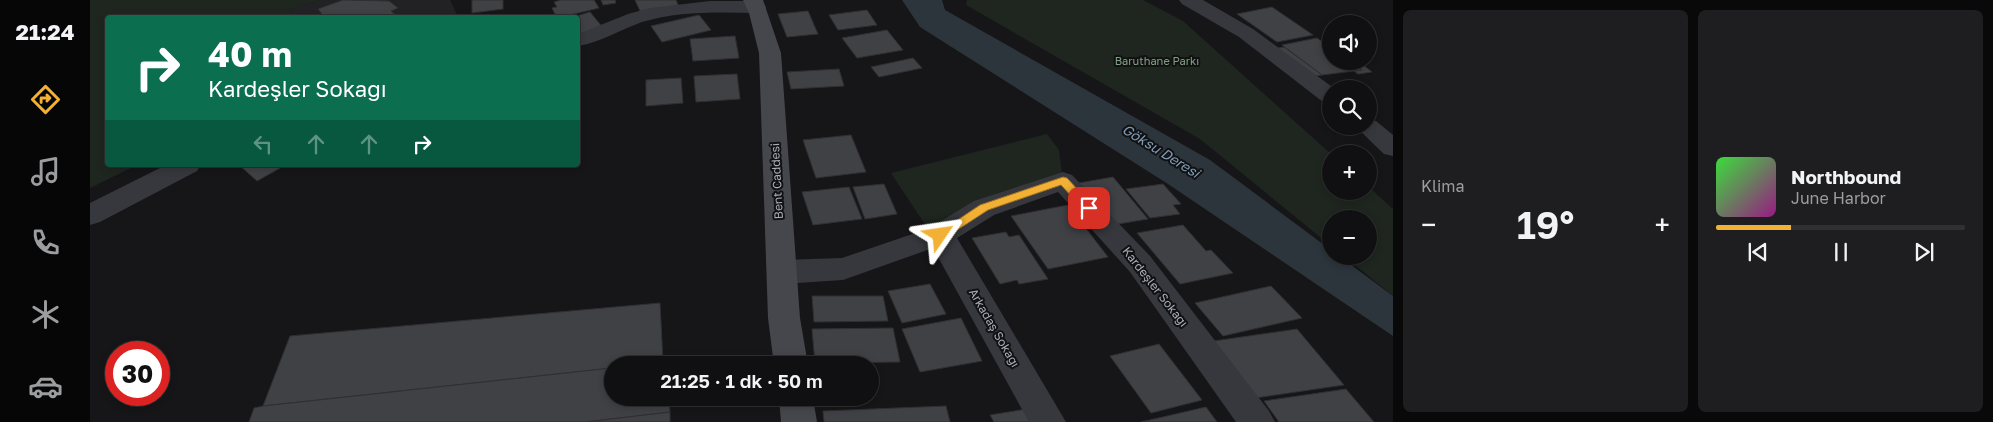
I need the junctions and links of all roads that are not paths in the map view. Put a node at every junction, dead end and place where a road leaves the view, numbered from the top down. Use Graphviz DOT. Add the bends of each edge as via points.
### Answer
graph roads {
  1 [pos="1189,0"];
  2 [pos="755,3"];
  3 [pos="580,40"];
  4 [pos="1322,90"];
  5 [pos="1377,134"];
  6 [pos="1393,148"];
  7 [pos="184,167"];
  8 [pos="90,215"];
  9 [pos="940,235"];
  10 [pos="782,272"];
  11 [pos="790,356"];
  12 [pos="797,406"];
  13 [pos="799,422"];
  14 [pos="1048,422"];
  15 [pos="1257,422"];
  1 -- 4 [label="street" via="1246,33"];
  2 -- 3 [label="street" via="699,6 634,18 596,36"];
  2 -- 10 [label="street, Bent Caddesi" via="770,53"];
  5 -- 6 [label="street"];
  7 -- 8 [label="street"];
  9 -- 10 [label="street, Kardeşler Sokağı" via="843,269"];
  9 -- 14 [label="street, Arkadaş Sokağı"];
  9 -- 15 [label="street, Kardeşler Sokağı" via="984,208 1063,180 1140,264"];
  10 -- 11 [label="street, Bent Caddesi"];
  12 -- 13 [label="street"];
}
